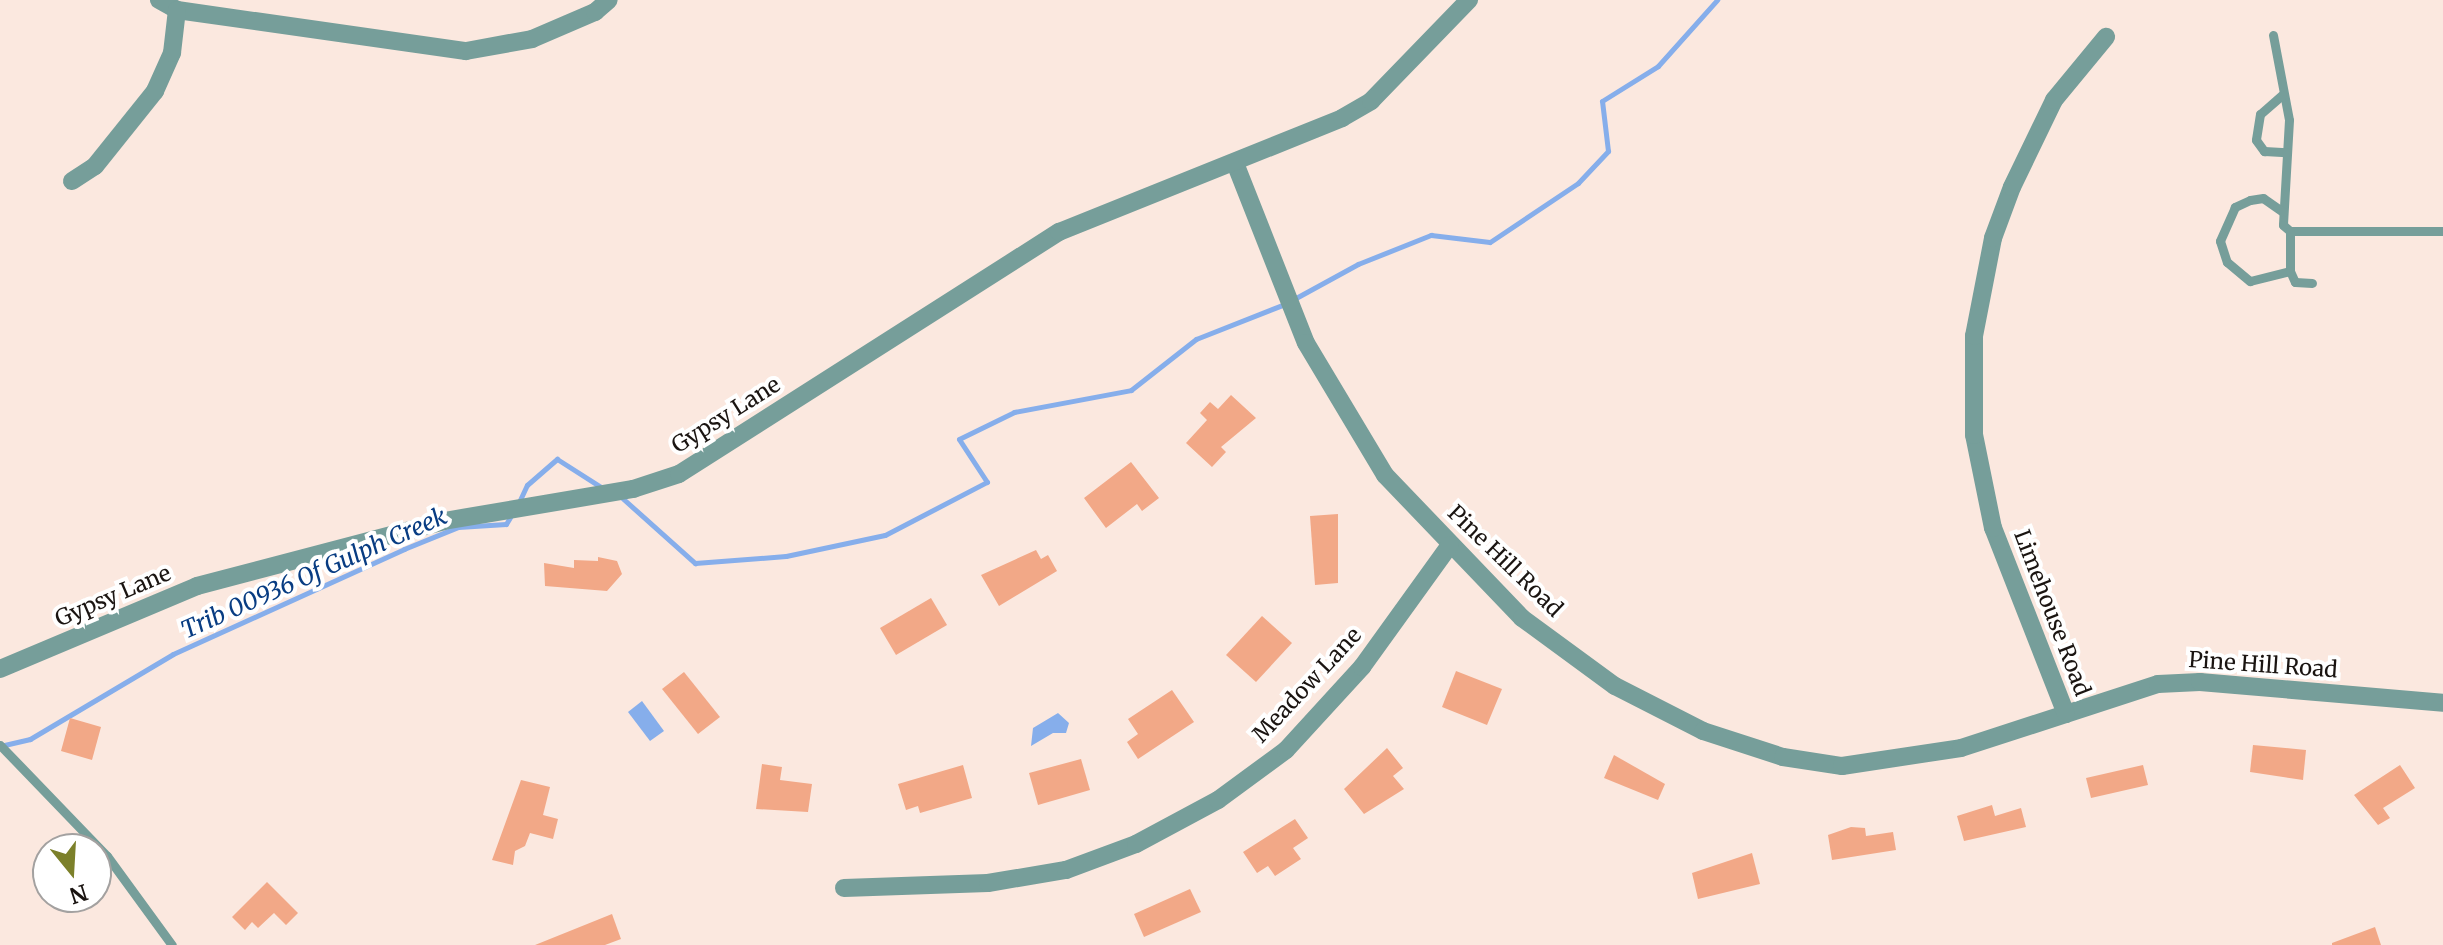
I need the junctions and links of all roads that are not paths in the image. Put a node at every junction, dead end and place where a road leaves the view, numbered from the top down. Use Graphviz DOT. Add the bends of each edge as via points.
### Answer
graph roads {
  1 [pos="159,0"];
  2 [pos="609,0"];
  3 [pos="1469,0"];
  4 [pos="177,10"];
  5 [pos="2273,35"];
  6 [pos="2106,37"];
  7 [pos="2282,95"];
  8 [pos="2286,152"];
  9 [pos="1235,163"];
  10 [pos="72,181"];
  11 [pos="2283,212"];
  12 [pos="2290,231"];
  13 [pos="2443,231"];
  14 [pos="2290,271"];
  15 [pos="2312,283"];
  16 [pos="1450,545"];
  17 [pos="0,669"];
  18 [pos="2443,703"];
  19 [pos="2066,714"];
  20 [pos="0,745"];
  21 [pos="844,888"];
  22 [pos="172,945"];
  1 -- 4 [label="street"];
  2 -- 4 [label="street" via="595,12 532,39 466,51"];
  3 -- 9 [label="street, Gypsy Lane" via="1399,76 1342,118"];
  4 -- 10 [label="street" via="172,53 155,91 95,166"];
  5 -- 7 [label="lane" via="2283,67"];
  6 -- 19 [label="street, Limehouse Road" via="2054,100 2012,187 1993,238 1974,336 1974,435 1993,528"];
  7 -- 8 [label="lane" via="2289,120"];
  7 -- 8 [label="lane" via="2260,114 2256,140 2264,151"];
  8 -- 11 [label="lane"];
  9 -- 16 [label="street, Pine Hill Road" via="1306,343 1385,475"];
  9 -- 17 [label="street, Gypsy Lane" via="1143,194 1059,232 679,474 633,489 444,521 197,586"];
  11 -- 12 [label="lane" via="2283,225"];
  11 -- 14 [label="lane" via="2263,198 2235,207 2225,223 2221,253 2250,281"];
  12 -- 13 [label="lane"];
  12 -- 14 [label="lane"];
  14 -- 15 [label="lane" via="2295,282"];
  16 -- 19 [label="street, Pine Hill Road" via="1522,618 1615,686 1703,731 1783,757 1842,766 1882,761 1961,748"];
  16 -- 21 [label="street, Meadow Lane" via="1362,667 1286,750 1218,800 1136,844 1066,870 988,883"];
  18 -- 19 [label="street, Pine Hill Road" via="2200,682 2158,684"];
  20 -- 22 [label="lane" via="107,856"];
}
